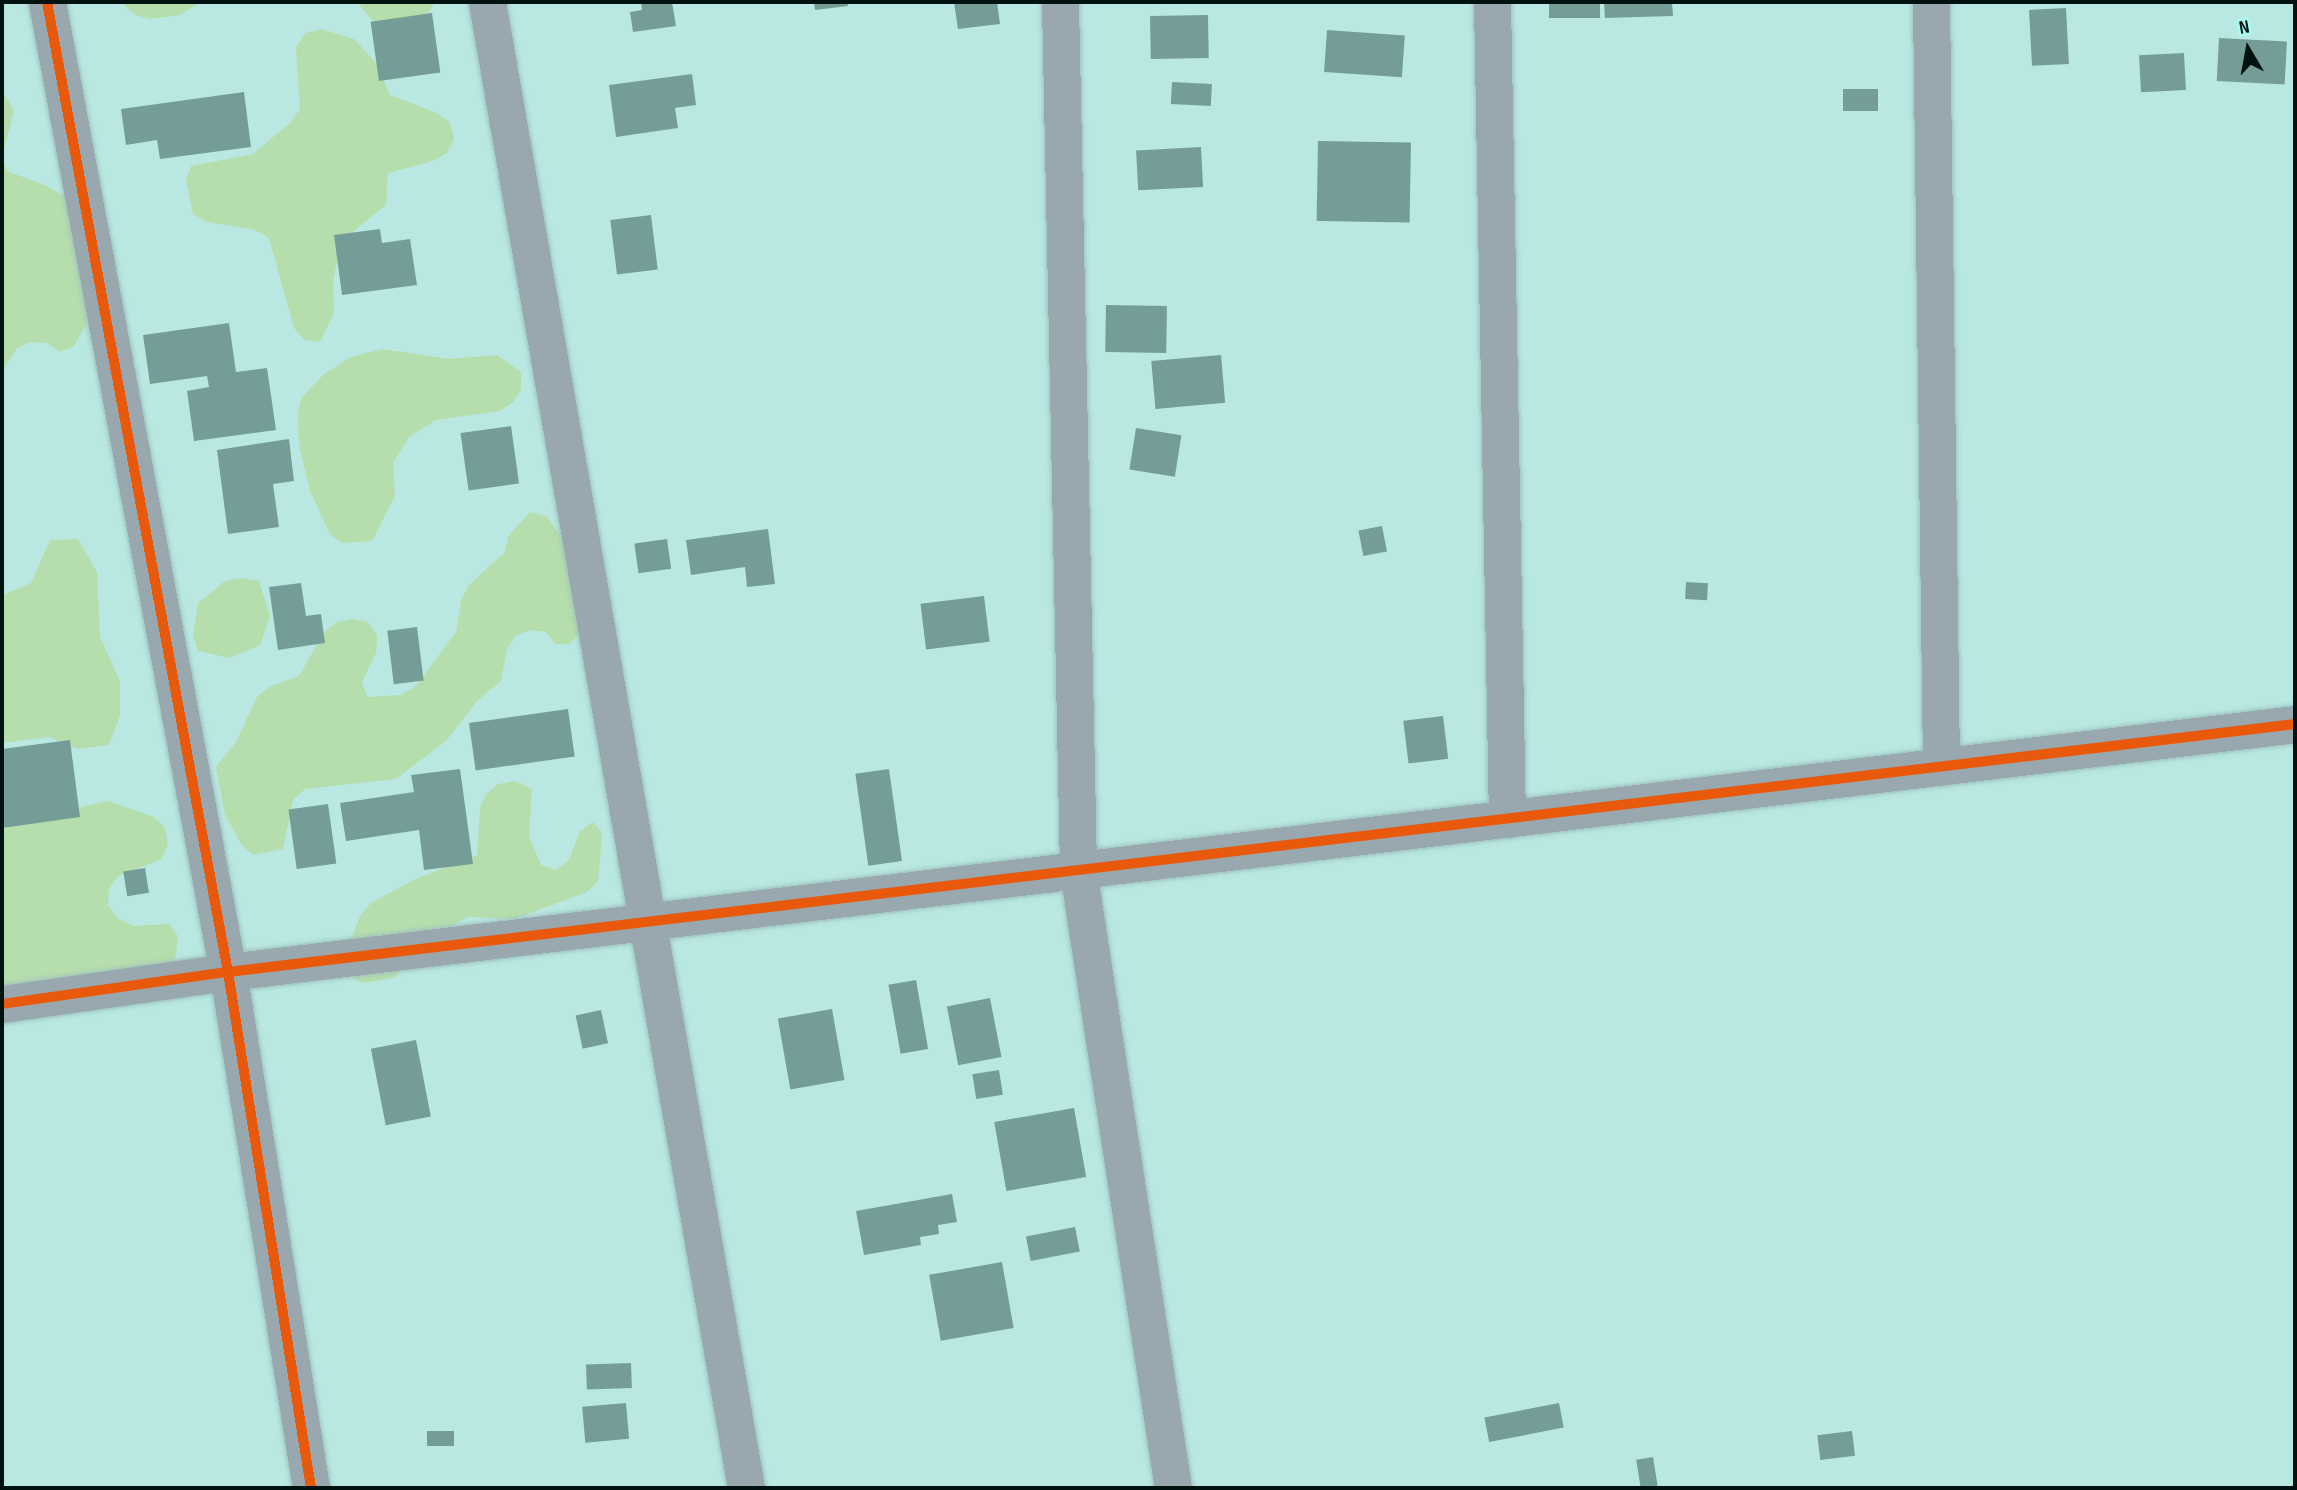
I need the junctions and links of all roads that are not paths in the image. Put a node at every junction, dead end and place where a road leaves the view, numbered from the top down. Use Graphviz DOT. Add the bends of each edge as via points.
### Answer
graph roads {
  1 [pos="47,2"];
  2 [pos="488,2"];
  3 [pos="1060,2"];
  4 [pos="1492,2"];
  5 [pos="1931,2"];
  6 [pos="2295,724"];
  7 [pos="1941,766"];
  8 [pos="1507,819"];
  9 [pos="1078,870"];
  10 [pos="650,922"];
  11 [pos="228,972"];
  12 [pos="2,1004"];
  13 [pos="311,1488"];
  14 [pos="747,1488"];
  15 [pos="1173,1488"];
  1 -- 11 [label="street"];
  2 -- 10 [label="street"];
  3 -- 9 [label="street"];
  4 -- 8 [label="street"];
  5 -- 7 [label="street"];
  6 -- 7 [label="street"];
  7 -- 8 [label="street"];
  8 -- 9 [label="street"];
  9 -- 10 [label="street"];
  9 -- 15 [label="street"];
  10 -- 11 [label="street"];
  10 -- 14 [label="street"];
  11 -- 12 [label="street"];
  11 -- 13 [label="street"];
}
